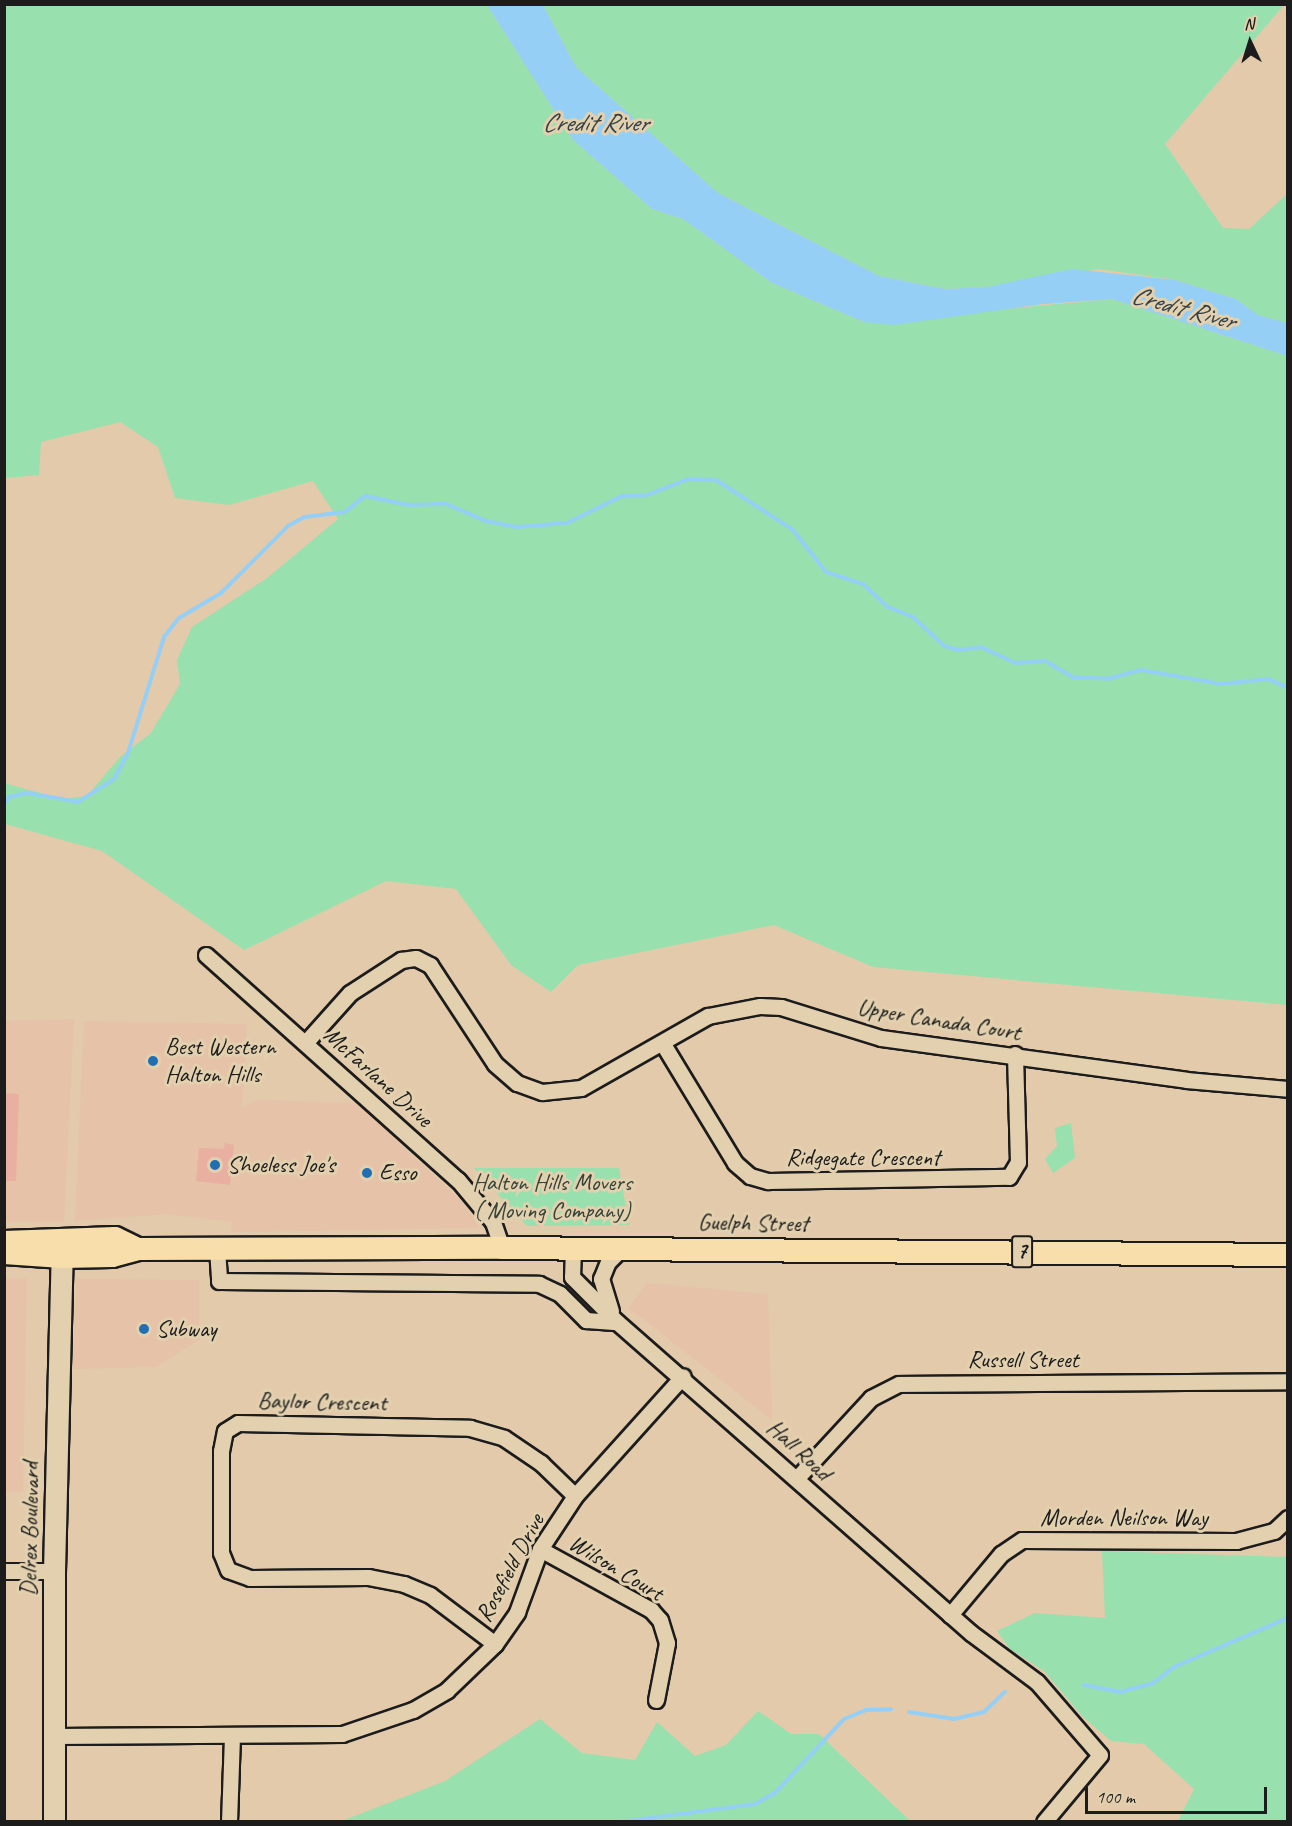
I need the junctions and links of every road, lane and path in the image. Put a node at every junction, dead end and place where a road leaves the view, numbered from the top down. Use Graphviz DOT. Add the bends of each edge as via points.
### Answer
graph roads {
  1 [pos="206,955"];
  2 [pos="306,1042"];
  3 [pos="663,1044"];
  4 [pos="1015,1054"];
  5 [pos="1287,1089"];
  6 [pos="4,1242"];
  7 [pos="62,1247"];
  8 [pos="502,1248"];
  9 [pos="218,1249"];
  10 [pos="621,1249"];
  11 [pos="573,1250"];
  12 [pos="4,1253"];
  13 [pos="1287,1255"];
  14 [pos="616,1322"];
  15 [pos="683,1376"];
  16 [pos="1287,1381"];
  17 [pos="796,1478"];
  18 [pos="575,1496"];
  19 [pos="1287,1518"];
  20 [pos="540,1549"];
  21 [pos="4,1571"];
  22 [pos="54,1571"];
  23 [pos="950,1615"];
  24 [pos="495,1644"];
  25 [pos="656,1700"];
  26 [pos="54,1736"];
  27 [pos="232,1737"];
  28 [pos="54,1821"];
  29 [pos="229,1821"];
  30 [pos="1044,1821"];
  1 -- 2 [label="street, McFarlane Drive"];
  2 -- 3 [label="street, Upper Canada Court" via="351,993 411,957 430,965 495,1064 529,1089 555,1093 581,1088"];
  2 -- 8 [label="street, McFarlane Drive" via="458,1180 493,1222"];
  3 -- 4 [label="street, Upper Canada Court" via="708,1016 781,1006 881,1038"];
  3 -- 4 [label="street, Ridgegate Crescent" via="735,1163 750,1176 768,1181 1009,1177 1018,1162"];
  4 -- 5 [label="street, Upper Canada Court" via="1186,1080"];
  6 -- 7 [label="main road, Guelph Street"];
  7 -- 9 [label="main road, Guelph Street" via="112,1256 138,1249"];
  7 -- 12 [label="main road, Guelph Street"];
  7 -- 22 [label="street, Delrex Boulevard"];
  8 -- 9 [label="main road, Guelph Street"];
  8 -- 11 [label="main road, Guelph Street"];
  9 -- 14 [label="street" via="219,1281 539,1284 560,1294 585,1320"];
  10 -- 11 [label="main road, Guelph Street / 7"];
  10 -- 13 [label="main road, Guelph Street / 7"];
  10 -- 14 [label="street" via="608,1262 601,1279"];
  11 -- 14 [label="street, Hall Road" via="572,1277"];
  14 -- 15 [label="street, Hall Road"];
  15 -- 17 [label="street, Hall Road"];
  15 -- 18 [label="street, Rosefield Drive"];
  16 -- 17 [label="street, Russell Street" via="899,1384 871,1398"];
  17 -- 23 [label="street, Hall Road"];
  18 -- 20 [label="street, Rosefield Drive"];
  18 -- 24 [label="street, Baylor Crescent" via="541,1463 504,1438 470,1428 237,1423 225,1431 221,1552 228,1570 250,1578 368,1577 404,1584 430,1595"];
  19 -- 23 [label="street, Morden Neilson Way" via="1274,1531 1236,1541 1022,1540 1001,1554"];
  20 -- 24 [label="street, Rosefield Drive" via="517,1612"];
  20 -- 25 [label="street, Wilson Court" via="651,1610 660,1620 667,1643"];
  21 -- 22 [label="street"];
  22 -- 26 [label="street, Delrex Boulevard"];
  23 -- 30 [label="street, Hall Road" via="1037,1682 1100,1755"];
  24 -- 27 [label="street, Rosefield Drive" via="447,1690 374,1727 342,1734"];
  26 -- 27 [label="street, Rosefield Drive"];
  26 -- 28 [label="street, Delrex Boulevard"];
  27 -- 29 [label="street"];
}
